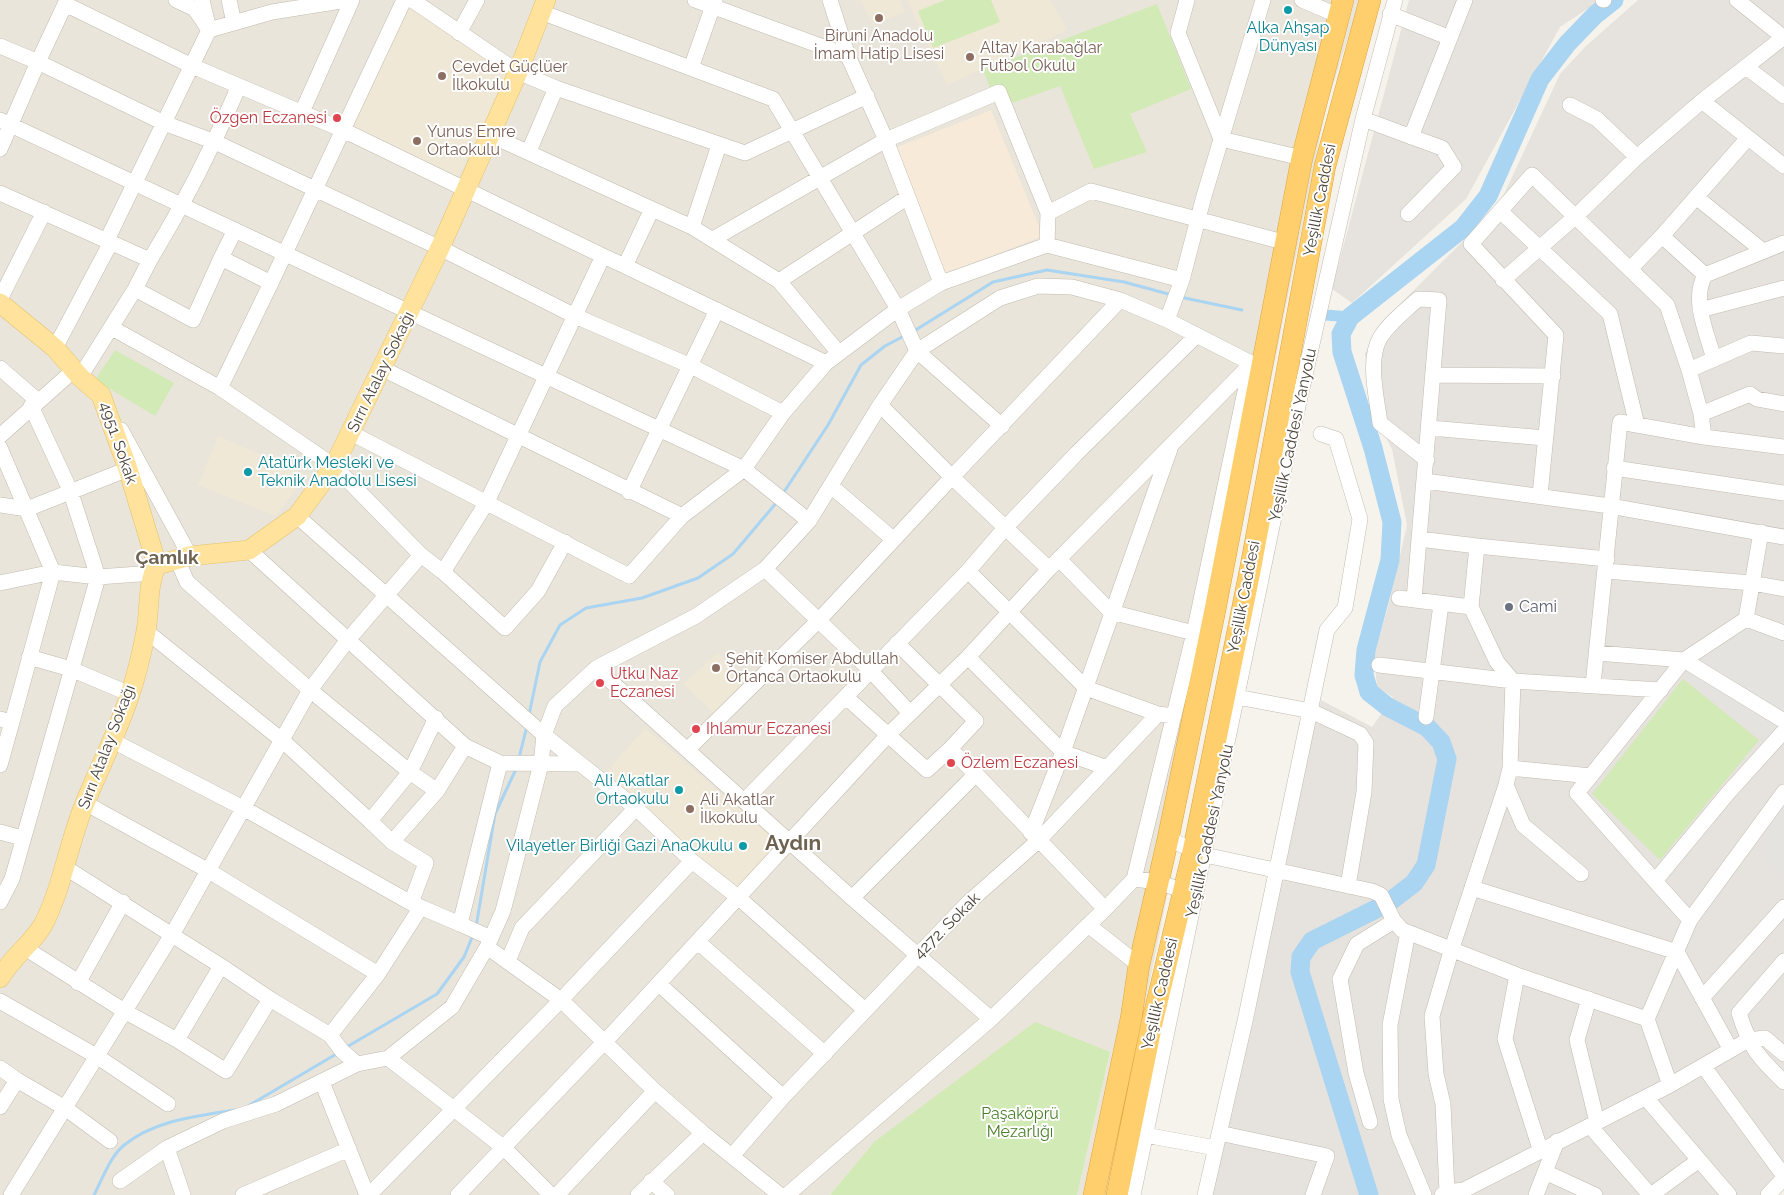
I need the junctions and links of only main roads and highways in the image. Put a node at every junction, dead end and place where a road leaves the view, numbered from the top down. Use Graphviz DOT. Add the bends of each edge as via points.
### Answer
graph roads {
  1 [pos="1370,0"];
  2 [pos="544,6"];
  3 [pos="1340,8"];
  4 [pos="0,303"];
  5 [pos="155,569"];
  6 [pos="2,970"];
  7 [pos="1094,1195"];
  8 [pos="1117,1195"];
  1 -- 8 [label="highway, Yeşillik Caddesi" via="1325,166 1199,854 1152,1023"];
  2 -- 5 [label="main road, Sırrı Atalay Sokağı" via="440,248 334,466 297,516 249,550 184,557"];
  3 -- 7 [label="highway, Yeşillik Caddesi" via="1302,158 1287,243 1257,364 1168,839 1139,965 1131,1019"];
  4 -- 5 [label="main road, 4951. Sokak" via="55,348 101,396 128,469"];
  5 -- 6 [label="main road, Sırrı Atalay Sokağı" via="146,631 130,694 85,803 55,897 42,925 25,948"];
}
